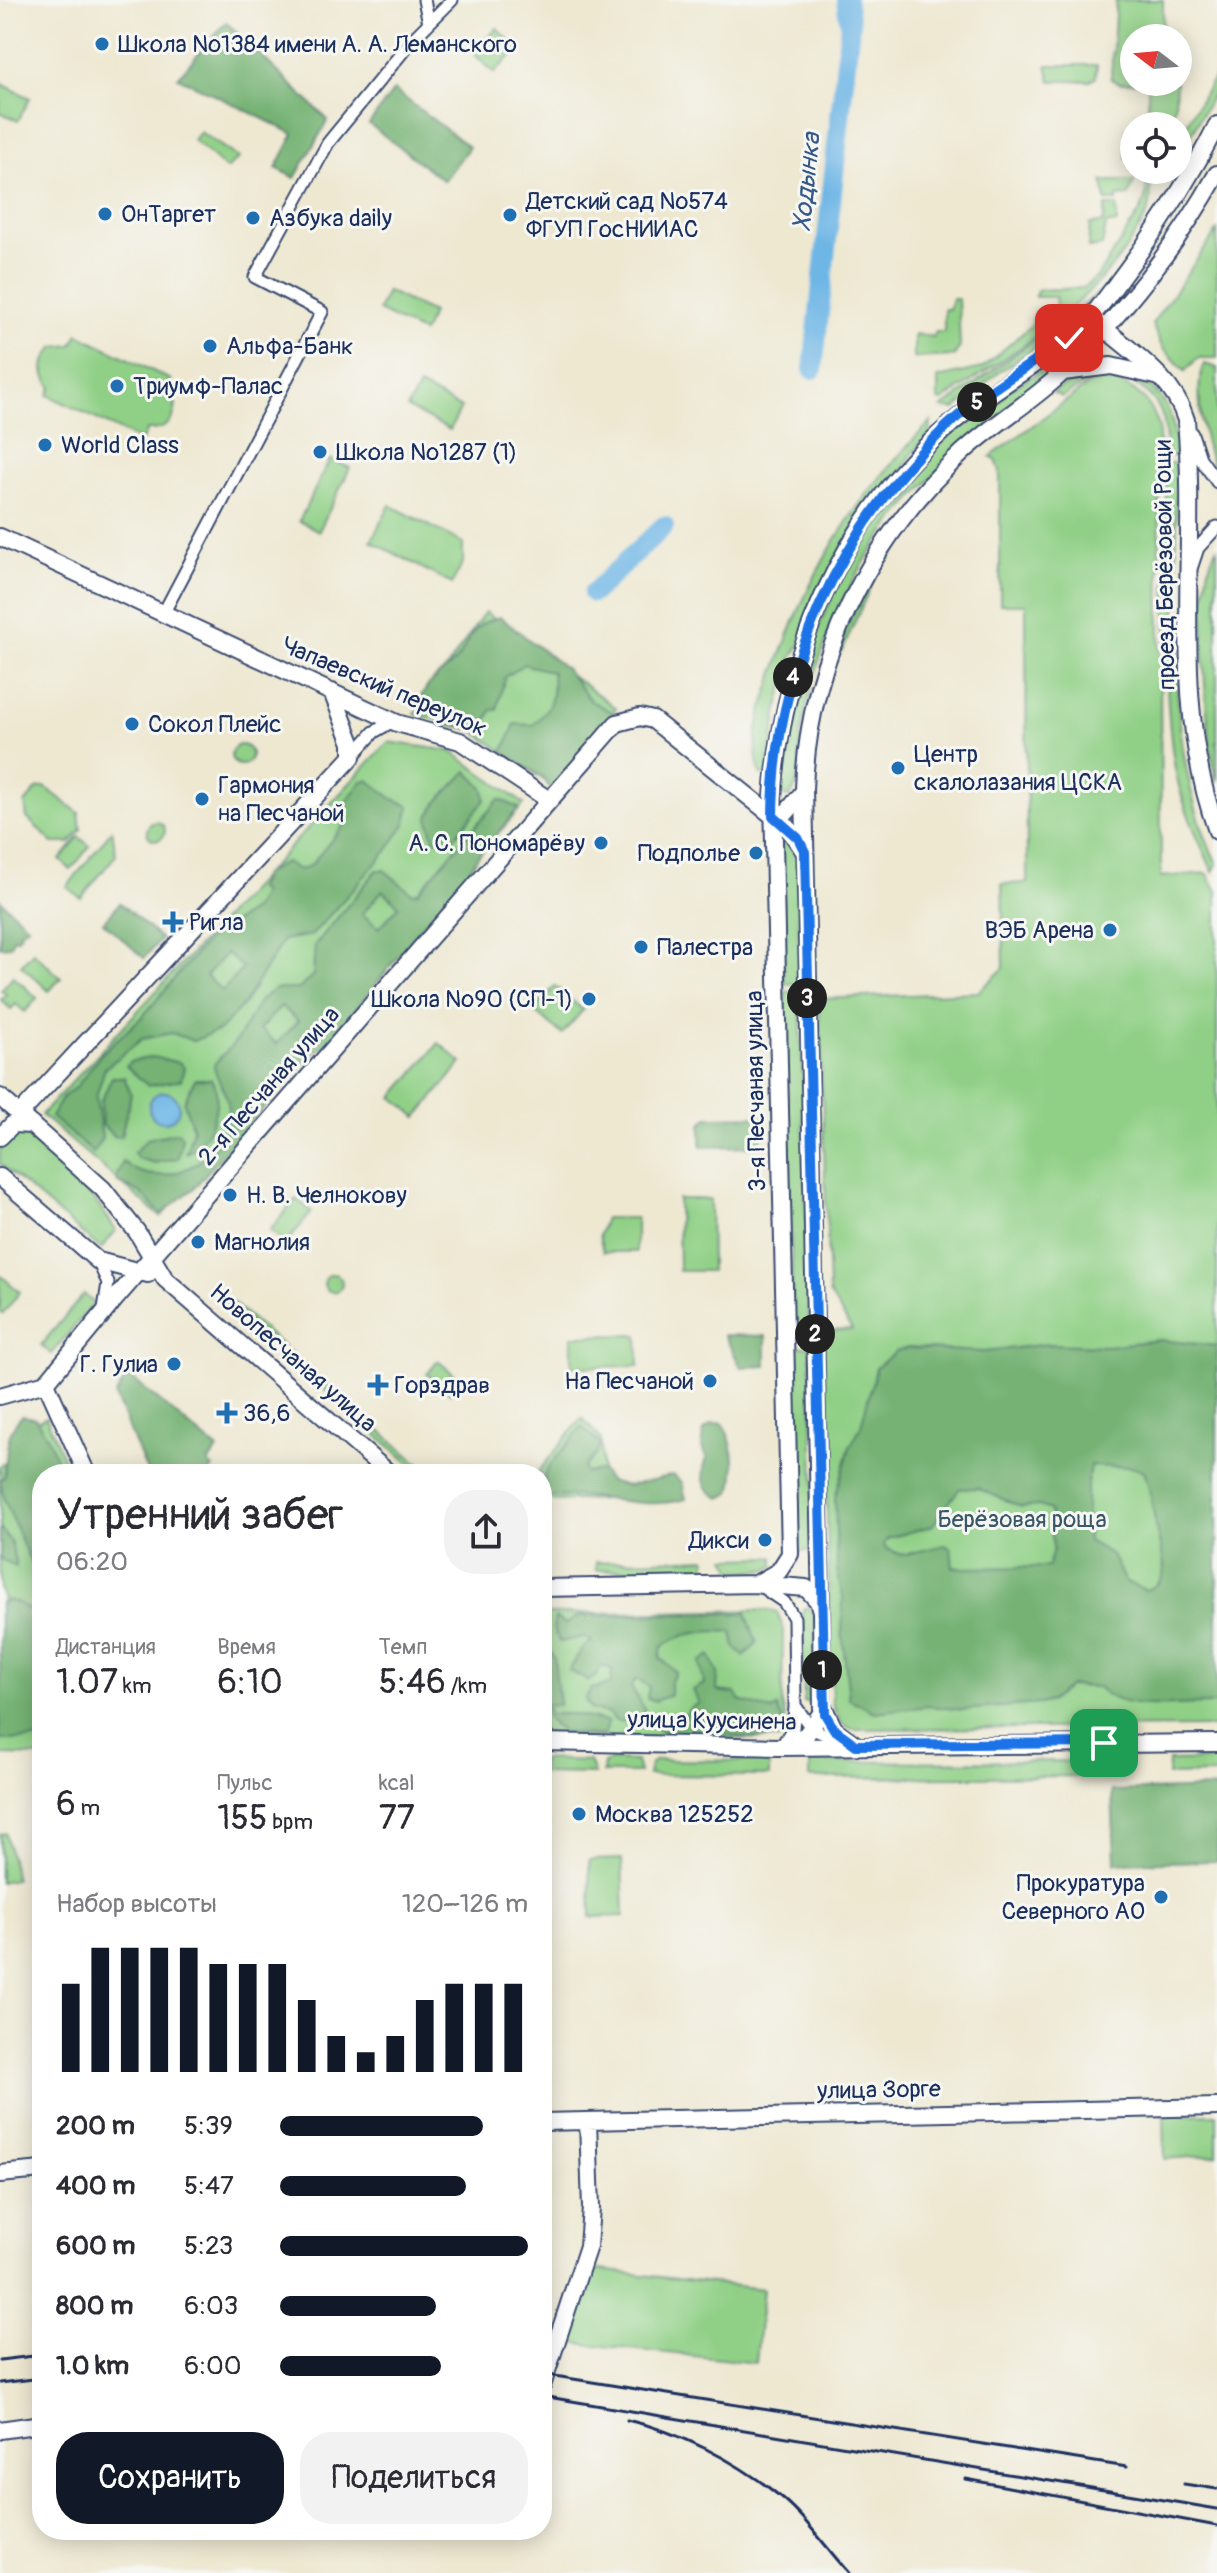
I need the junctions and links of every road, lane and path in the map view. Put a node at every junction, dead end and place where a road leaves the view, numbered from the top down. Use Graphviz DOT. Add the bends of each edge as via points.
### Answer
graph roads {
  1 [pos="424,0"];
  2 [pos="452,0"];
  3 [pos="429,23"];
  4 [pos="1217,125"];
  5 [pos="1217,174"];
  6 [pos="1091,316"];
  7 [pos="1105,329"];
  8 [pos="1063,372"];
  9 [pos="1163,379"];
  10 [pos="1186,420"];
  11 [pos="1217,482"];
  12 [pos="1217,527"];
  13 [pos="0,537"];
  14 [pos="1190,574"];
  15 [pos="163,614"];
  16 [pos="332,692"];
  17 [pos="393,721"];
  18 [pos="352,757"];
  19 [pos="775,768"];
  20 [pos="804,789"];
  21 [pos="737,790"];
  22 [pos="549,800"];
  23 [pos="780,821"];
  24 [pos="1217,831"];
  25 [pos="805,852"];
  26 [pos="0,1097"];
  27 [pos="20,1114"];
  28 [pos="34,1126"];
  29 [pos="0,1137"];
  30 [pos="0,1177"];
  31 [pos="151,1258"];
  32 [pos="98,1261"];
  33 [pos="140,1271"];
  34 [pos="165,1279"];
  35 [pos="103,1313"];
  36 [pos="46,1383"];
  37 [pos="0,1396"];
  38 [pos="82,1464"];
  39 [pos="378,1464"];
  40 [pos="756,1584"];
  41 [pos="552,1589"];
  42 [pos="821,1611"];
  43 [pos="823,1706"];
  44 [pos="795,1707"];
  45 [pos="812,1729"];
  46 [pos="552,1742"];
  47 [pos="1217,1743"];
  48 [pos="856,1745"];
  49 [pos="780,1747"];
  50 [pos="1217,2107"];
  51 [pos="588,2121"];
  52 [pos="552,2122"];
  53 [pos="32,2171"];
  54 [pos="0,2174"];
  55 [pos="552,2356"];
  56 [pos="32,2425"];
  57 [pos="0,2430"];
  1 -- 3 [label="street"];
  2 -- 3 [label="street"];
  3 -- 15 [label="street" via="328,143 255,277 322,312"];
  4 -- 6 [label="street, 3-я Песчаная улица" via="1159,227"];
  5 -- 7 [label="street" via="1181,236"];
  6 -- 7 [label="street, проезд Берёзовой Рощи"];
  6 -- 19 [label="street, 3-я Песчаная улица" via="1069,338 948,426 859,531 809,630 785,704"];
  7 -- 8 [label="street"];
  7 -- 9 [label="street, проезд Берёзовой Рощи"];
  8 -- 9 [label="street" via="1111,366"];
  8 -- 20 [label="street" via="964,451 908,509 884,543 849,605 825,668 809,734"];
  9 -- 10 [label="street, проезд Берёзовой Рощи"];
  10 -- 11 [label="street" via="1200,458"];
  10 -- 14 [label="street, проезд Берёзовой Рощи"];
  12 -- 14 [label="street" via="1198,548"];
  13 -- 15 [label="street, Чапаевский переулок"];
  14 -- 24 [label="street, проезд Берёзовой Рощи" via="1193,729"];
  15 -- 16 [label="street, Чапаевский переулок"];
  16 -- 17 [label="street, Чапаевский переулок"];
  16 -- 18 [label="street" via="352,743"];
  17 -- 18 [label="street" via="374,732"];
  17 -- 22 [label="street, Чапаевский переулок" via="460,741"];
  18 -- 27 [label="street"];
  19 -- 21 [label="street" via="763,792"];
  19 -- 23 [label="street, 3-я Песчаная улица"];
  20 -- 23 [label="street"];
  20 -- 25 [label="street"];
  21 -- 22 [label="street" via="653,720 640,717 617,723"];
  21 -- 23 [label="street"];
  22 -- 31 [label="street, 2-я Песчаная улица"];
  23 -- 25 [label="street"];
  23 -- 40 [label="street, 3-я Песчаная улица" via="790,1554 779,1571"];
  25 -- 42 [label="street"];
  26 -- 27 [label="street"];
  27 -- 28 [label="street"];
  28 -- 29 [label="street" via="13,1124"];
  28 -- 31 [label="street, Новопесчаная улица" via="103,1189"];
  30 -- 32 [label="street"];
  31 -- 33 [label="street, 2-я Песчаная улица"];
  31 -- 34 [label="street, Новопесчаная улица"];
  32 -- 33 [label="street, Новопесчаная улица"];
  32 -- 35 [label="street" via="109,1291"];
  33 -- 34 [label="street, Новопесчаная улица"];
  33 -- 35 [label="street, 2-я Песчаная улица"];
  34 -- 39 [label="street, Новопесчаная улица"];
  35 -- 36 [label="street, 2-я Песчаная улица"];
  36 -- 37 [label="street"];
  36 -- 38 [label="street"];
  40 -- 41 [label="street"];
  40 -- 42 [label="street" via="806,1588"];
  40 -- 44 [label="street" via="784,1602 794,1618"];
  42 -- 43 [label="street"];
  43 -- 45 [label="street"];
  43 -- 48 [label="street" via="834,1729"];
  44 -- 45 [label="street"];
  44 -- 49 [label="street" via="793,1728"];
  45 -- 48 [label="street"];
  45 -- 49 [label="street"];
  46 -- 49 [label="street, улица Куусинена"];
  47 -- 48 [label="street, улица Куусинена"];
  48 -- 49 [label="street, улица Куусинена"];
  50 -- 51 [label="street, улица Зорге"];
  51 -- 52 [label="street, улица Зорге"];
  51 -- 55 [label="street" via="588,2246"];
  53 -- 54 [label="street"];
  56 -- 57 [label="street"];
}
